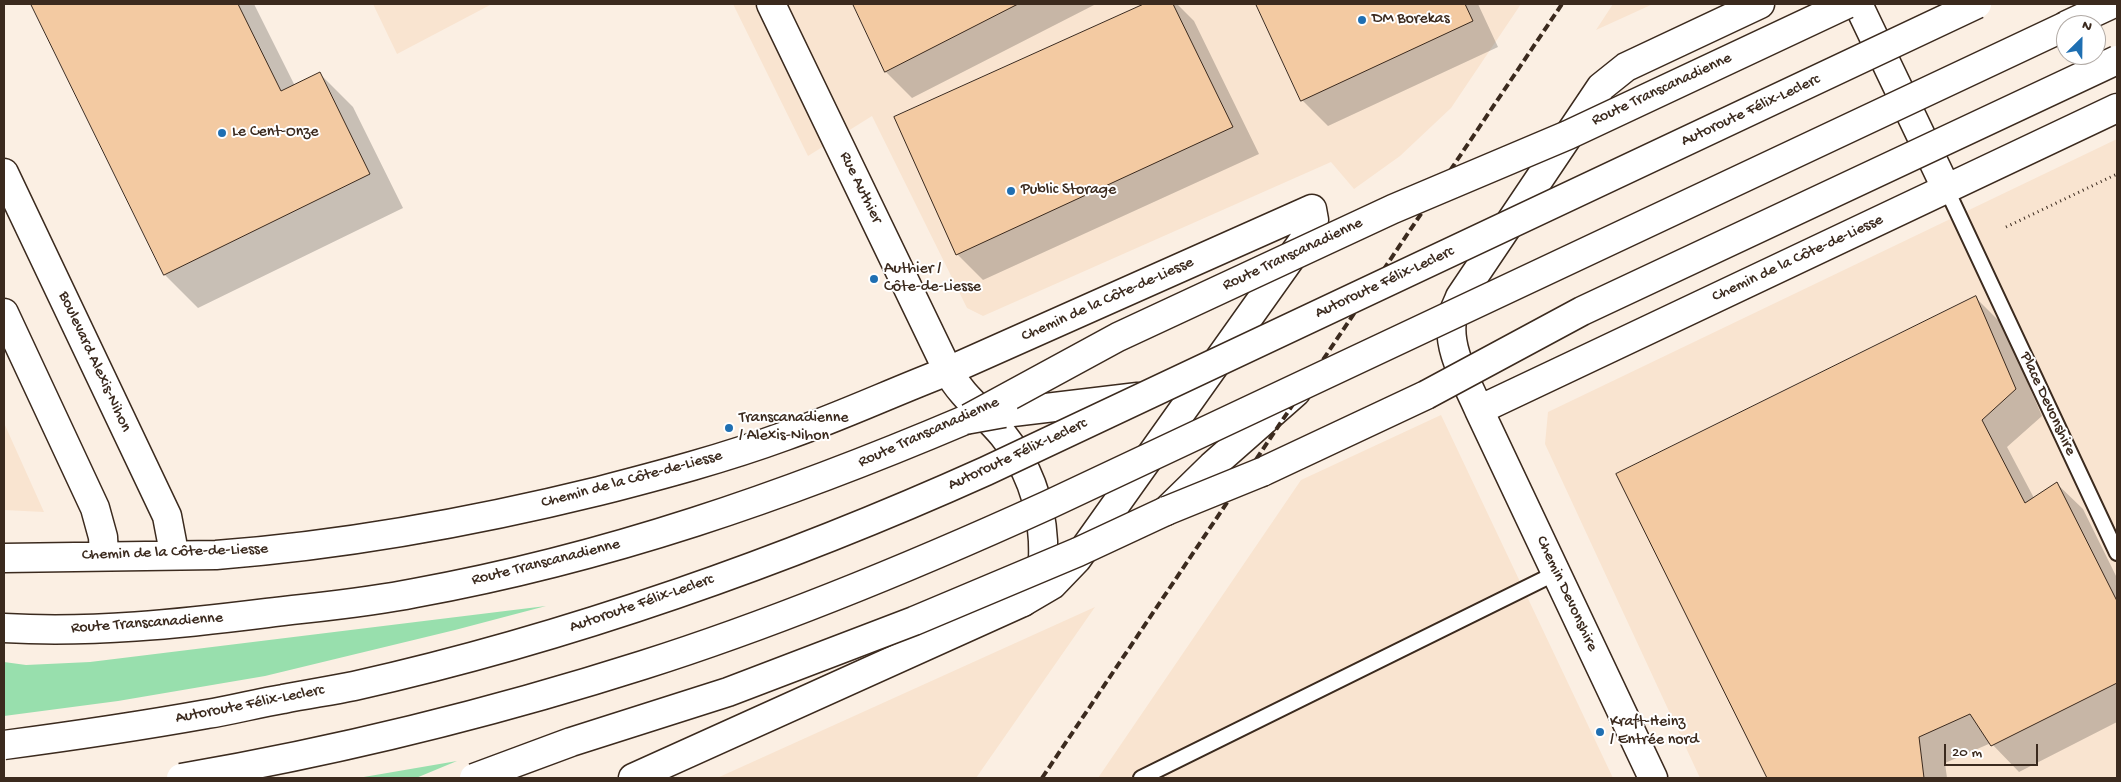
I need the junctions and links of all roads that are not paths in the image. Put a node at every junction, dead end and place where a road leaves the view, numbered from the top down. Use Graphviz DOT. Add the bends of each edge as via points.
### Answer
graph roads {
  1 [pos="771,4"];
  2 [pos="1760,4"];
  3 [pos="1847,4"];
  4 [pos="1858,4"];
  5 [pos="1977,4"];
  6 [pos="2112,4"];
  7 [pos="2088,15"];
  8 [pos="2056,30"];
  9 [pos="2117,60"];
  10 [pos="2117,108"];
  11 [pos="4,173"];
  12 [pos="1946,188"];
  13 [pos="1268,228"];
  14 [pos="1296,251"];
  15 [pos="4,313"];
  16 [pos="948,372"];
  17 [pos="1304,385"];
  18 [pos="1145,396"];
  19 [pos="1479,410"];
  20 [pos="965,420"];
  21 [pos="1166,511"];
  22 [pos="2117,553"];
  23 [pos="172,555"];
  24 [pos="104,556"];
  25 [pos="4,558"];
  26 [pos="1556,573"];
  27 [pos="1023,602"];
  28 [pos="4,628"];
  29 [pos="4,745"];
  30 [pos="181,778"];
  31 [pos="474,778"];
  32 [pos="633,778"];
  33 [pos="1142,778"];
  34 [pos="1653,778"];
  1 -- 16 [label="main road, Rue Authier"];
  2 -- 19 [label="main road, Chemin Devonshire" via="1626,67 1601,87 1460,297 1452,316 1452,334 1460,364"];
  3 -- 20 [label="main road, Route Transcanadienne, bridge" via="1568,135 1393,209 1118,337"];
  4 -- 12 [label="main road"];
  5 -- 18 [label="main road, Autoroute Félix-Leclerc, bridge"];
  6 -- 7 [label="main road"];
  8 -- 17 [label="main road, bridge"];
  9 -- 21 [label="main road, bridge" via="1582,311 1409,403 1262,472"];
  10 -- 12 [label="main road, Chemin de la Côte-de-Liesse"];
  11 -- 23 [label="main road, Boulevard Alexis-Nihon" via="167,516"];
  12 -- 19 [label="main road, Chemin de la Côte-de-Liesse"];
  12 -- 22 [label="lane, Place Devonshire"];
  13 -- 14 [label="main road"];
  13 -- 14 [label="main road, Chemin de la Côte-de-Liesse" via="1312,209 1314,220"];
  13 -- 16 [label="main road, Chemin de la Côte-de-Liesse"];
  14 -- 27 [label="main road, Chemin de la Côte-de-Liesse" via="1077,559 1057,581"];
  15 -- 24 [label="main road" via="95,508"];
  16 -- 23 [label="main road, Chemin de la Côte-de-Liesse" via="785,436 650,478 516,511 424,530 345,541 248,553"];
  16 -- 27 [label="main road, Rue Authier" via="964,396 1003,436 1034,489 1041,521 1043,556"];
  17 -- 21 [label="main road, bridge"];
  17 -- 30 [label="main road, bridge" via="933,556 749,628 525,701 314,753"];
  18 -- 20 [label="main road, bridge"];
  18 -- 29 [label="main road, Autoroute Félix-Leclerc, bridge" via="932,495 697,586 558,632 354,686 172,720"];
  19 -- 26 [label="main road, Chemin Devonshire"];
  20 -- 28 [label="main road, Route Transcanadienne" via="856,466 649,537 557,562 413,594 194,622 91,630"];
  21 -- 31 [label="main road, bridge" via="914,621 728,692 571,742"];
  23 -- 24 [label="main road, Chemin de la Côte-de-Liesse"];
  24 -- 25 [label="main road, Chemin de la Côte-de-Liesse"];
  26 -- 33 [label="lane"];
  26 -- 34 [label="main road, Chemin Devonshire"];
  27 -- 32 [label="main road, Chemin de la Côte-de-Liesse"];
}
